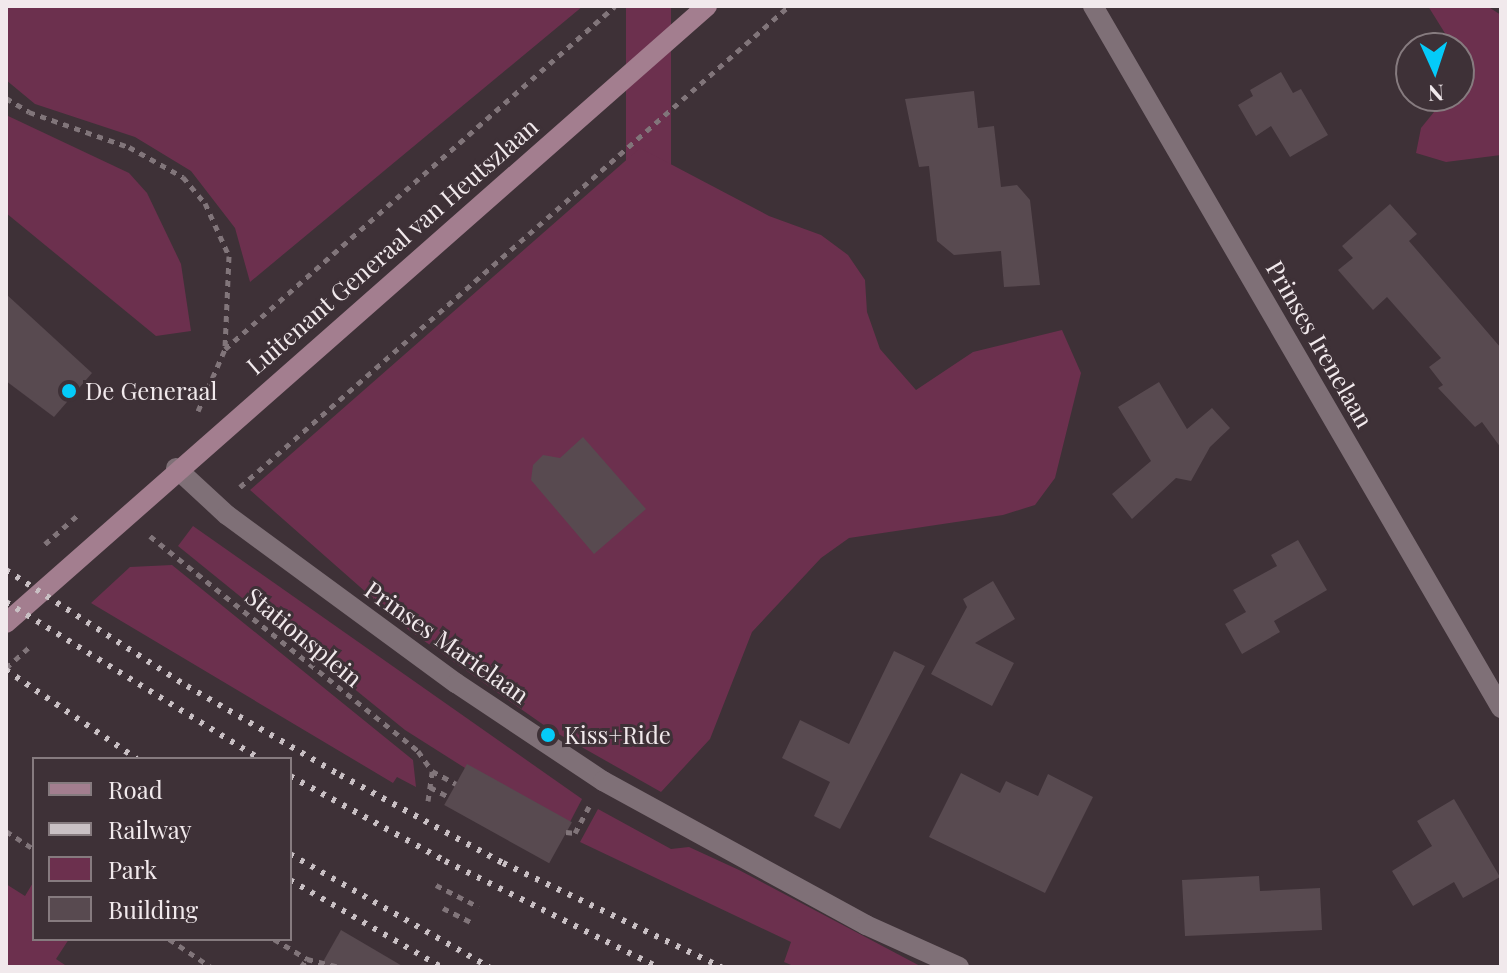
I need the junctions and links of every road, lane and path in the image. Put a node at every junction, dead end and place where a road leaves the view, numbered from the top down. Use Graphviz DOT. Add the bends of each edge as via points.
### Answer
graph roads {
  1 [pos="615,6"];
  2 [pos="707,6"];
  3 [pos="789,6"];
  4 [pos="1093,6"];
  5 [pos="6,98"];
  6 [pos="225,349"];
  7 [pos="190,423"];
  8 [pos="176,468"];
  9 [pos="218,507"];
  10 [pos="149,535"];
  11 [pos="6,623"];
  12 [pos="1501,708"];
  13 [pos="432,771"];
  14 [pos="456,784"];
  15 [pos="430,787"];
  16 [pos="449,797"];
  17 [pos="428,801"];
  18 [pos="6,831"];
  19 [pos="32,848"];
  20 [pos="436,885"];
  21 [pos="479,907"];
  22 [pos="443,908"];
  23 [pos="471,922"];
  24 [pos="172,941"];
  25 [pos="277,941"];
  26 [pos="307,959"];
  27 [pos="211,967"];
  28 [pos="301,967"];
  29 [pos="339,967"];
  30 [pos="959,967"];
  1 -- 6 [label="path, Luitenant Generaal van Heutszlaan"];
  2 -- 8 [label="main road, Luitenant Generaal van Heutszlaan"];
  3 -- 9 [label="path"];
  4 -- 12 [label="street, Prinses Irenelaan"];
  5 -- 6 [label="path" via="29,112 129,147 183,177 198,194 229,256"];
  6 -- 7 [label="path, Luitenant Generaal van Heutszlaan"];
  8 -- 9 [label="street, Prinses Marielaan"];
  8 -- 11 [label="main road, Luitenant Generaal van Heutszlaan"];
  9 -- 30 [label="street, Prinses Marielaan" via="456,683 603,781 866,925"];
  10 -- 13 [label="path, Stationsplein" via="418,751"];
  13 -- 14 [label="path"];
  13 -- 15 [label="path"];
  15 -- 16 [label="path"];
  15 -- 17 [label="path"];
  18 -- 19 [label="path"];
  20 -- 21 [label="path"];
  22 -- 23 [label="path"];
  24 -- 27 [label="path"];
  25 -- 26 [label="path"];
  26 -- 28 [label="path"];
  26 -- 29 [label="path"];
}
